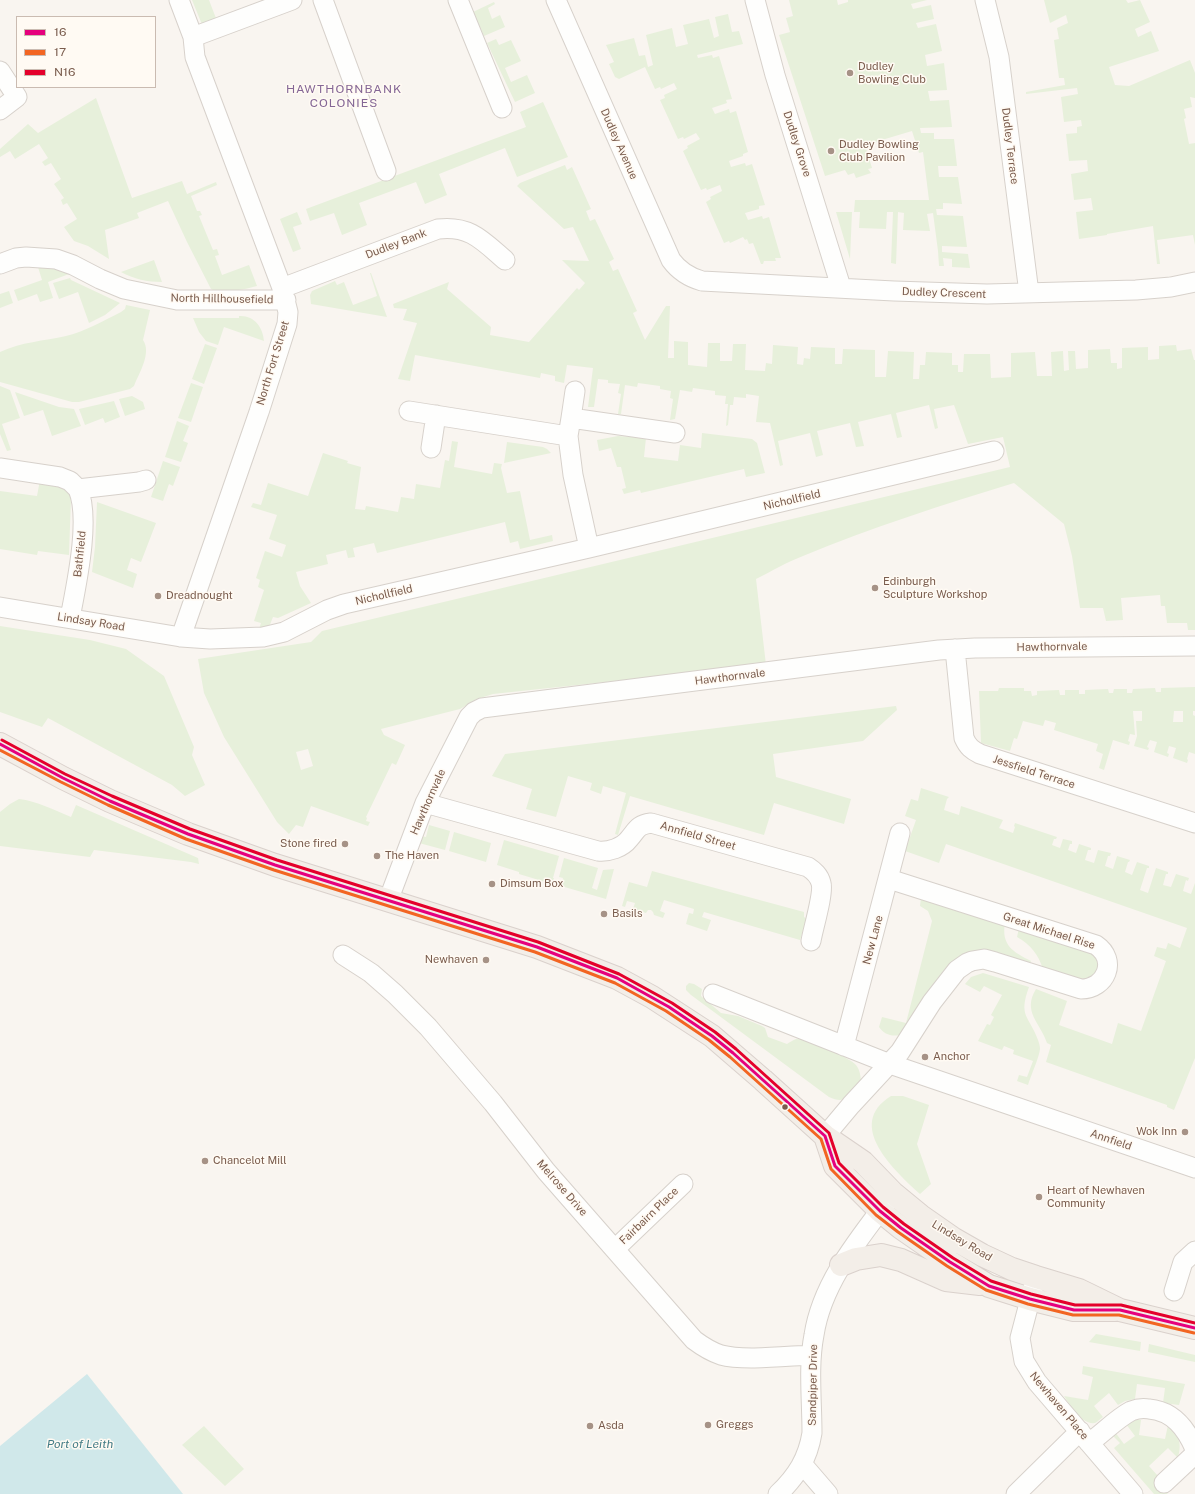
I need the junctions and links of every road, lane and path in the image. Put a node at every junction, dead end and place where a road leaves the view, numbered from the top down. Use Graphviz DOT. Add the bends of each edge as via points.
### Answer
graph roads {
  1 [pos="179,0"];
  2 [pos="292,0"];
  3 [pos="323,0"];
  4 [pos="458,0"];
  5 [pos="556,0"];
  6 [pos="755,0"];
  7 [pos="985,0"];
  8 [pos="193,37"];
  9 [pos="0,71"];
  10 [pos="502,108"];
  11 [pos="0,110"];
  12 [pos="386,171"];
  13 [pos="505,260"];
  14 [pos="0,264"];
  15 [pos="693,278"];
  16 [pos="1195,282"];
  17 [pos="841,288"];
  18 [pos="1029,293"];
  19 [pos="284,294"];
  20 [pos="574,391"];
  21 [pos="409,411"];
  22 [pos="436,415"];
  23 [pos="569,427"];
  24 [pos="675,433"];
  25 [pos="431,448"];
  26 [pos="994,451"];
  27 [pos="0,468"];
  28 [pos="146,480"];
  29 [pos="78,489"];
  30 [pos="589,548"];
  31 [pos="0,607"];
  32 [pos="70,618"];
  33 [pos="181,637"];
  34 [pos="1195,646"];
  35 [pos="955,649"];
  36 [pos="0,744"];
  37 [pos="425,803"];
  38 [pos="1195,823"];
  39 [pos="900,833"];
  40 [pos="889,880"];
  41 [pos="388,901"];
  42 [pos="811,942"];
  43 [pos="343,955"];
  44 [pos="713,994"];
  45 [pos="844,1046"];
  46 [pos="890,1064"];
  47 [pos="825,1136"];
  48 [pos="1195,1168"];
  49 [pos="683,1184"];
  50 [pos="893,1193"];
  51 [pos="880,1211"];
  52 [pos="615,1249"];
  53 [pos="1195,1251"];
  54 [pos="841,1265"];
  55 [pos="1036,1277"];
  56 [pos="989,1286"];
  57 [pos="1174,1291"];
  58 [pos="1030,1299"];
  59 [pos="1120,1310"];
  60 [pos="1195,1328"];
  61 [pos="811,1356"];
  62 [pos="1085,1437"];
  63 [pos="1195,1448"];
  64 [pos="1195,1454"];
  65 [pos="803,1465"];
  66 [pos="1164,1483"];
  67 [pos="778,1494"];
  68 [pos="828,1494"];
  69 [pos="1016,1494"];
  70 [pos="1133,1494"];
  1 -- 8 [label="street, North Fort Street"];
  2 -- 8 [label="street"];
  3 -- 12 [label="street"];
  4 -- 10 [label="street"];
  5 -- 15 [label="street, Dudley Avenue" via="670,260 684,274"];
  6 -- 17 [label="street, Dudley Grove" via="775,75"];
  7 -- 18 [label="street, Dudley Terrace" via="999,57"];
  8 -- 19 [label="street, North Fort Street" via="195,57"];
  9 -- 11 [label="street" via="16,97"];
  13 -- 19 [label="street, Dudley Bank" via="472,233 442,228"];
  14 -- 19 [label="street, North Hillhousefield" via="26,257 56,259 124,289 177,300"];
  15 -- 17 [label="street, Dudley Crescent" via="702,281"];
  16 -- 18 [label="street, Dudley Crescent" via="1136,290"];
  17 -- 18 [label="street, Dudley Crescent" via="945,293"];
  19 -- 33 [label="street, North Fort Street" via="288,312 287,324"];
  20 -- 23 [label="street"];
  21 -- 22 [label="street"];
  22 -- 23 [label="street"];
  22 -- 25 [label="street"];
  23 -- 24 [label="street"];
  23 -- 30 [label="street" via="573,475"];
  26 -- 30 [label="street, Nichollfield"];
  27 -- 29 [label="street" via="60,477 70,481"];
  28 -- 29 [label="street"];
  29 -- 32 [label="street, Bathfield" via="83,499 83,528"];
  30 -- 33 [label="street, Nichollfield" via="344,604 284,632 263,637"];
  31 -- 32 [label="street, Lindsay Road"];
  32 -- 33 [label="street, Lindsay Road"];
  34 -- 35 [label="street, Hawthornvale"];
  35 -- 37 [label="street, Hawthornvale" via="482,708 469,717"];
  35 -- 38 [label="street, Jessfield Terrace" via="964,738 972,751"];
  36 -- 41 [label="main road, Lindsay Road" via="110,801 188,834"];
  37 -- 41 [label="street, Hawthornvale"];
  37 -- 42 [label="street, Annfield Street" via="598,851 611,851 625,843 641,825 651,823 808,867 819,877 822,888"];
  39 -- 40 [label="street, New Lane"];
  40 -- 45 [label="street, New Lane"];
  40 -- 46 [label="street, Great Michael Rise" via="1096,945 1104,952 1108,966 1099,983 1081,989 984,959 967,963 953,975 932,1002"];
  41 -- 47 [label="main road, Lindsay Road" via="537,947 597,969 647,994 733,1053"];
  43 -- 52 [label="street, Melrose Drive" via="371,973 428,1027 493,1103 546,1171"];
  44 -- 45 [label="street, Annfield"];
  45 -- 46 [label="street, Annfield"];
  46 -- 47 [label="street, Great Michael Rise"];
  46 -- 48 [label="street, Annfield"];
  47 -- 50 [label="main road, Lindsay Road" via="863,1162"];
  47 -- 51 [label="main road, Lindsay Road" via="835,1166"];
  49 -- 52 [label="street, Fairbairn Place"];
  50 -- 51 [label="street, Sandpiper Drive"];
  50 -- 55 [label="main road, Lindsay Road" via="921,1216 982,1255"];
  51 -- 54 [label="street, Sandpiper Drive"];
  51 -- 56 [label="main road, Lindsay Road" via="931,1250"];
  52 -- 61 [label="street, Melrose Drive" via="701,1345 722,1355 739,1357"];
  53 -- 57 [label="street" via="1183,1262"];
  54 -- 56 [label="main road" via="856,1259 880,1255 901,1260 946,1280"];
  54 -- 61 [label="street, Sandpiper Drive" via="824,1297"];
  55 -- 58 [label="street, Newhaven Place"];
  55 -- 59 [label="main road, Lindsay Road" via="1079,1290"];
  56 -- 58 [label="main road, Lindsay Road"];
  58 -- 59 [label="main road, Lindsay Road" via="1074,1310"];
  58 -- 62 [label="street, Newhaven Place" via="1020,1338 1024,1361 1037,1382"];
  59 -- 60 [label="main road, Lindsay Road"];
  61 -- 65 [label="street, Sandpiper Drive" via="812,1433"];
  62 -- 63 [label="street, Newhaven Place" via="1132,1411 1147,1409 1162,1411 1176,1419 1186,1430"];
  62 -- 69 [label="street"];
  62 -- 70 [label="street, Newhaven Place"];
  64 -- 66 [label="street"];
  65 -- 67 [label="street, Sandpiper Drive"];
  65 -- 68 [label="street"];
}
